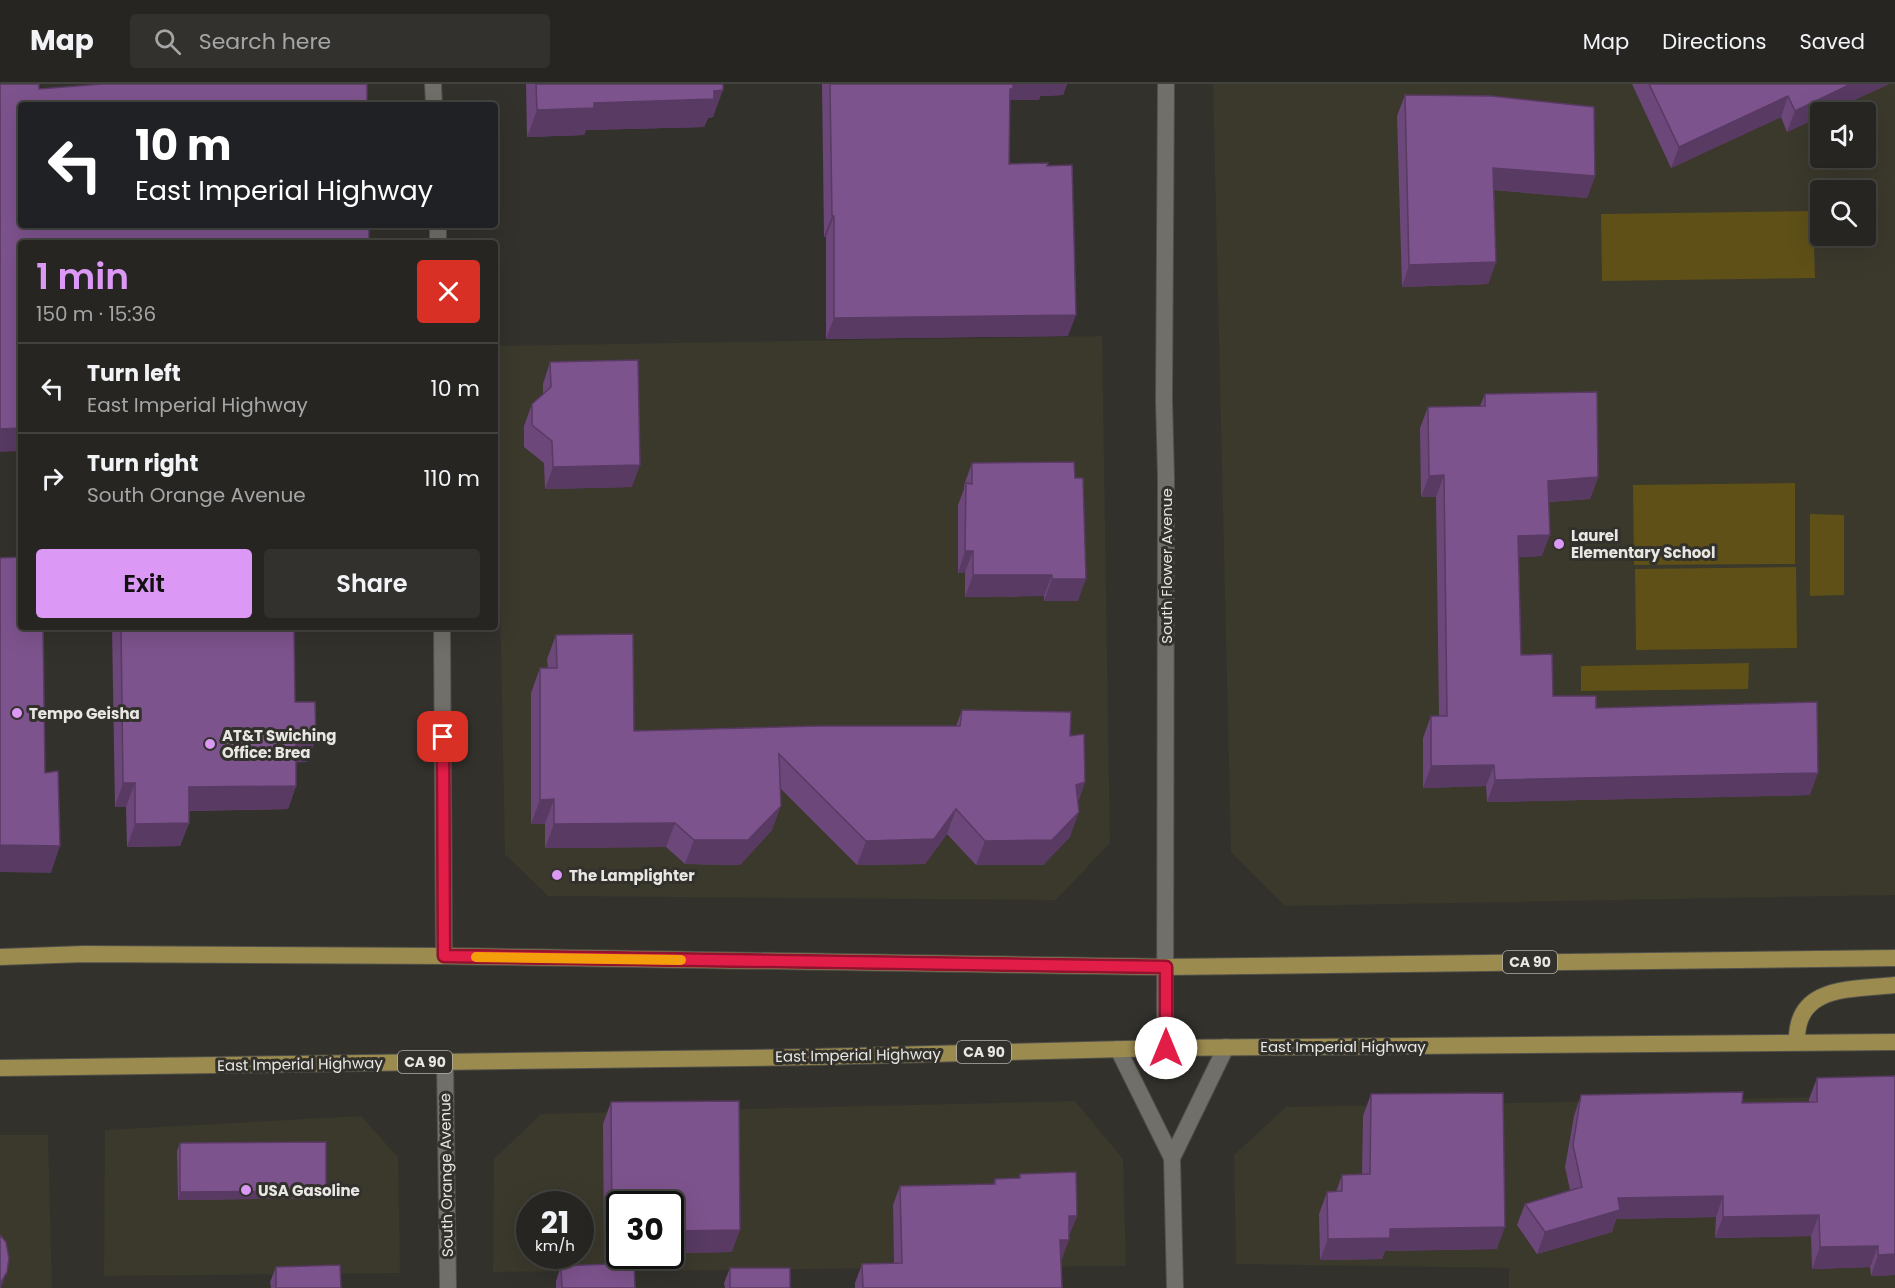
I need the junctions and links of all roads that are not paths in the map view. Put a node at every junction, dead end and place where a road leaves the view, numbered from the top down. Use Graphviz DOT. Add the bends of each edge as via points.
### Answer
graph roads {
  1 [pos="433,84"];
  2 [pos="1166,84"];
  3 [pos="434,102"];
  4 [pos="442,630"];
  5 [pos="444,956"];
  6 [pos="0,957"];
  7 [pos="1895,958"];
  8 [pos="1166,967"];
  9 [pos="1895,985"];
  10 [pos="1797,1042"];
  11 [pos="1895,1042"];
  12 [pos="1226,1047"];
  13 [pos="1166,1048"];
  14 [pos="1118,1049"];
  15 [pos="445,1062"];
  16 [pos="0,1068"];
  17 [pos="1172,1158"];
  18 [pos="448,1288"];
  19 [pos="1175,1288"];
  1 -- 3 [label="street"];
  2 -- 8 [label="street, South Flower Avenue"];
  4 -- 5 [label="street"];
  5 -- 6 [label="main road, CA 90"];
  5 -- 8 [label="main road, CA 90"];
  7 -- 8 [label="main road, CA 90"];
  8 -- 13 [label="street, South Flower Avenue"];
  9 -- 10 [label="main road" via="1835,992 1815,999 1803,1012"];
  10 -- 11 [label="main road, East Imperial Highway / CA 90"];
  10 -- 12 [label="main road, East Imperial Highway / CA 90"];
  12 -- 13 [label="main road, East Imperial Highway / CA 90"];
  12 -- 17 [label="street"];
  13 -- 14 [label="main road, East Imperial Highway / CA 90"];
  14 -- 15 [label="main road, East Imperial Highway / CA 90"];
  14 -- 17 [label="street"];
  15 -- 16 [label="main road, East Imperial Highway / CA 90"];
  15 -- 18 [label="street, South Orange Avenue"];
  17 -- 19 [label="street"];
}
